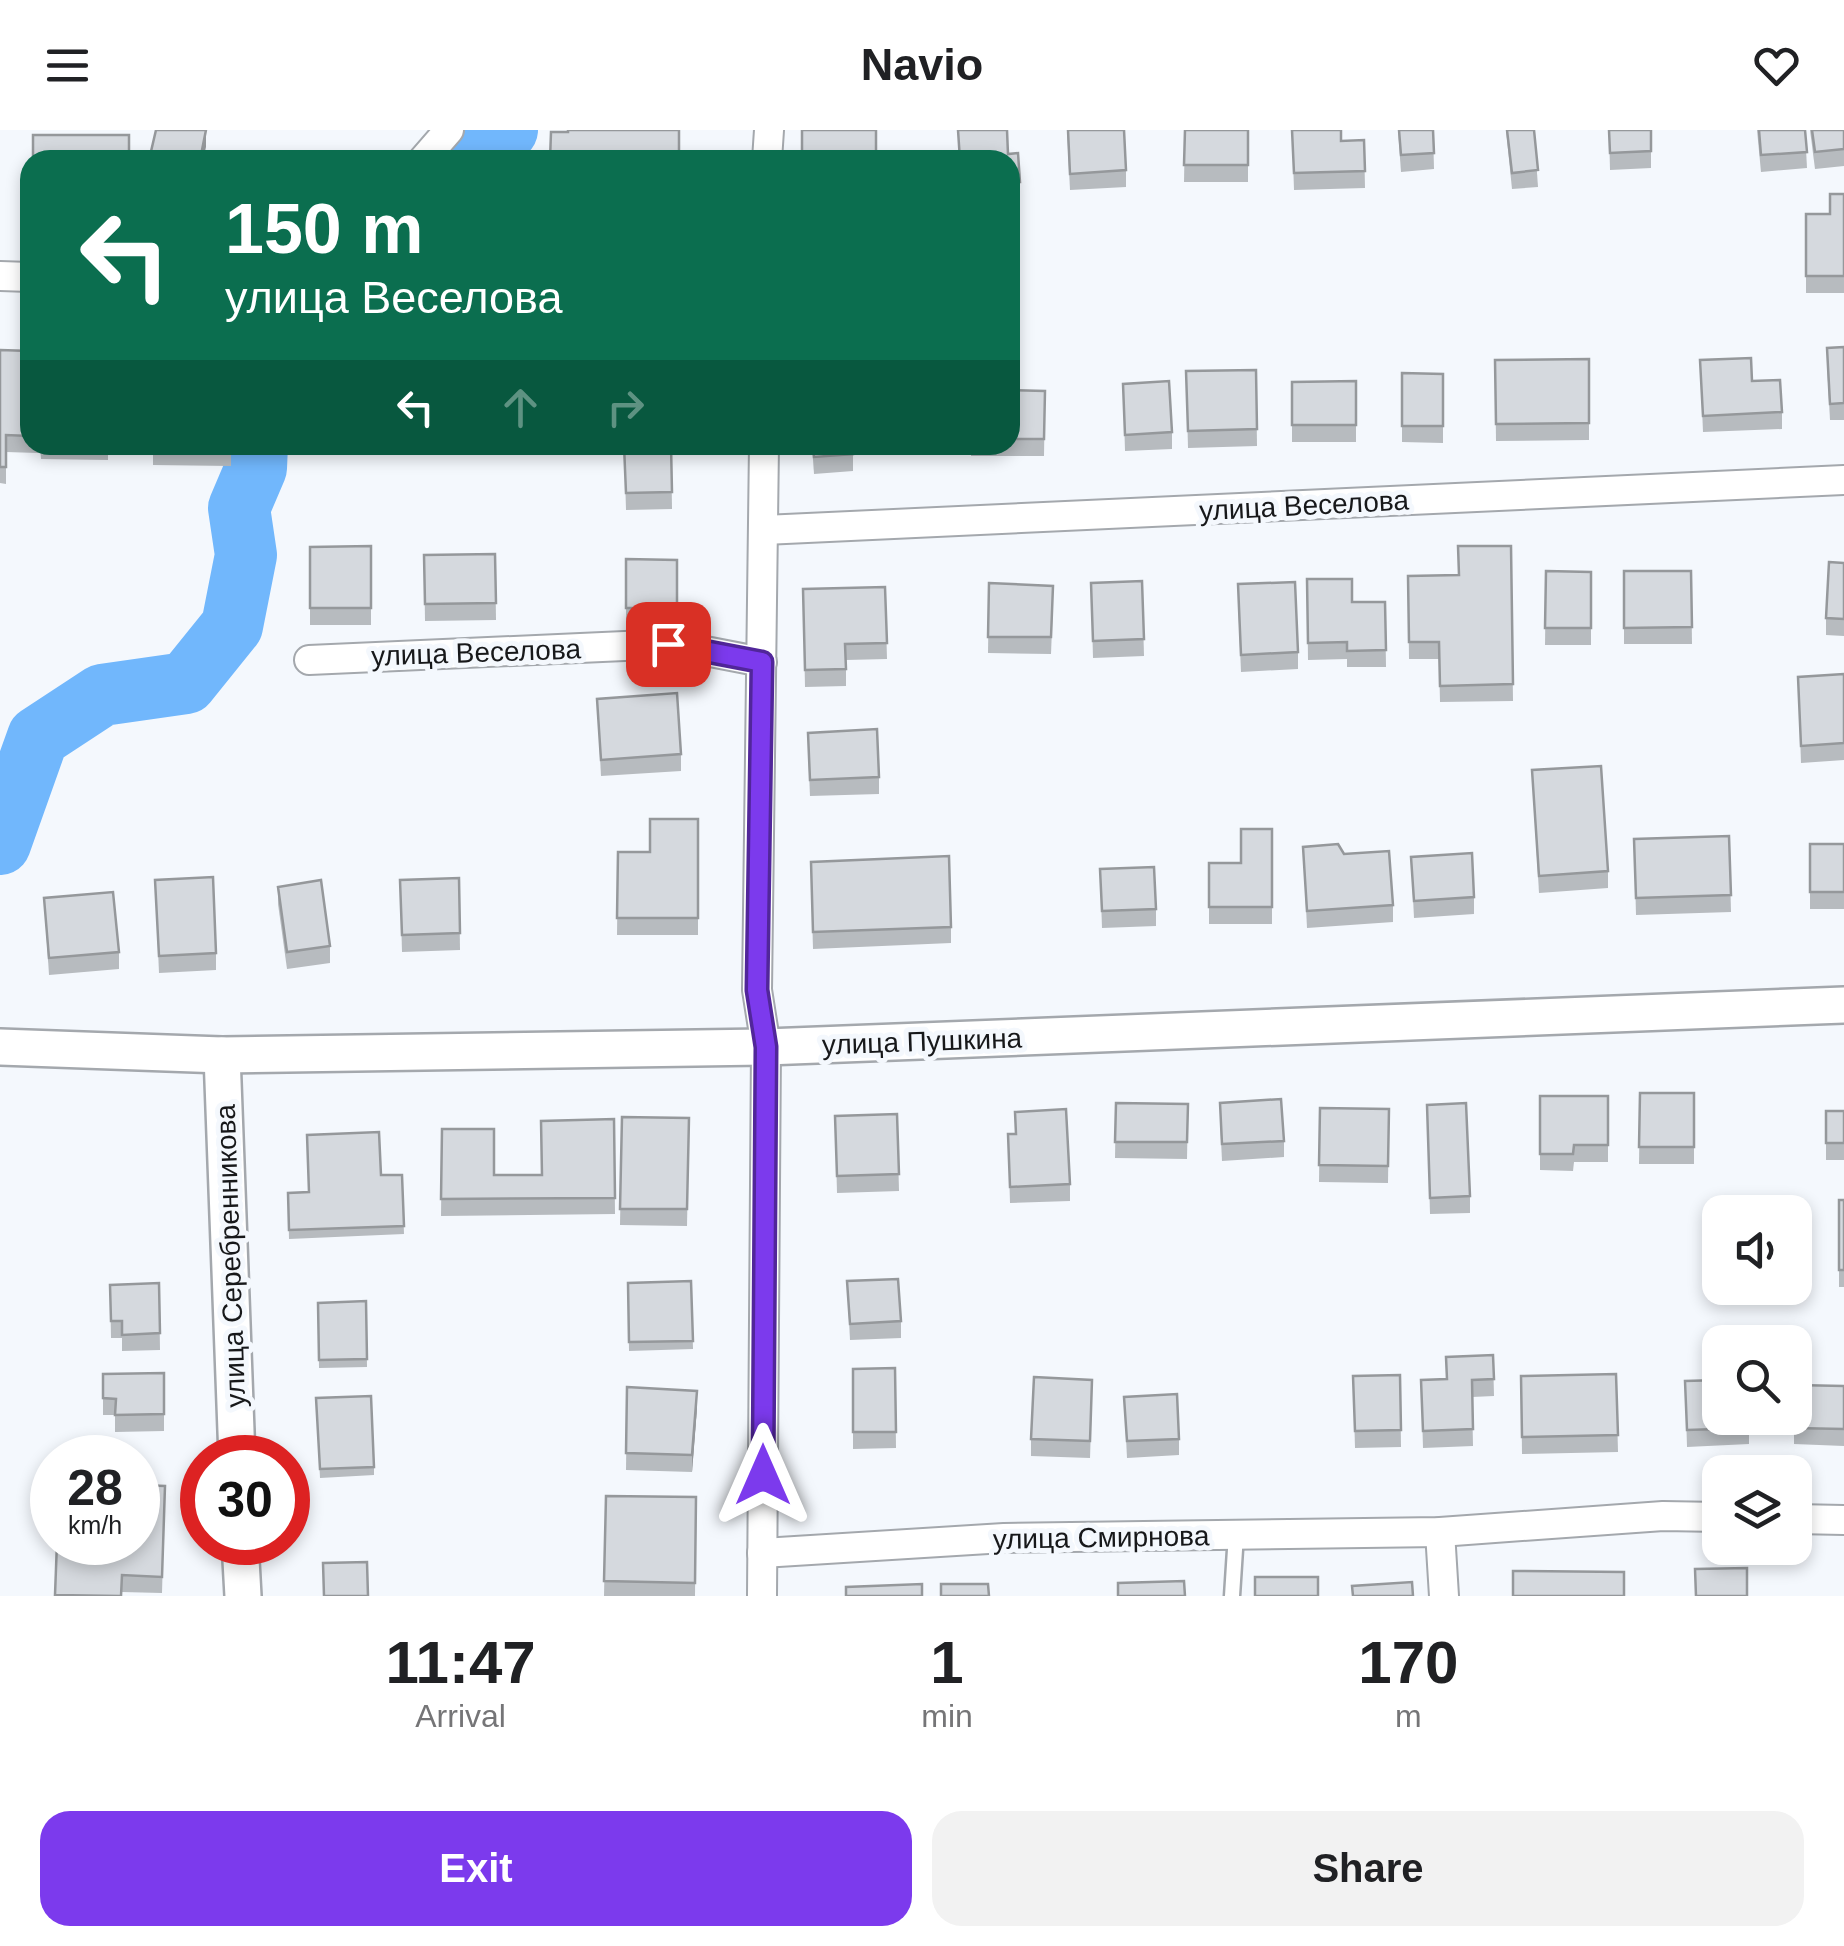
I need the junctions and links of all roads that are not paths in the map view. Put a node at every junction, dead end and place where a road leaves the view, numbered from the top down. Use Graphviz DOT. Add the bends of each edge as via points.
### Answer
graph roads {
  1 [pos="450,130"];
  2 [pos="432,150"];
  3 [pos="764,455"];
  4 [pos="1844,480"];
  5 [pos="764,530"];
  6 [pos="309,660"];
  7 [pos="762,662"];
  8 [pos="1844,1005"];
  9 [pos="0,1047"];
  10 [pos="766,1047"];
  11 [pos="222,1055"];
  12 [pos="236,1435"];
  13 [pos="1702,1517"];
  14 [pos="1812,1519"];
  15 [pos="1844,1520"];
  16 [pos="1440,1532"];
  17 [pos="1236,1534"];
  18 [pos="762,1553"];
  19 [pos="241,1565"];
  20 [pos="242,1596"];
  21 [pos="762,1596"];
  22 [pos="1232,1596"];
  23 [pos="1444,1596"];
  1 -- 2 [label="street"];
  3 -- 5 [label="street"];
  4 -- 5 [label="street, улица Веселова"];
  5 -- 7 [label="street"];
  6 -- 7 [label="street, улица Веселова" via="668,644"];
  7 -- 10 [label="street" via="757,990"];
  8 -- 10 [label="street, улица Пушкина"];
  9 -- 11 [label="street, улица Пушкина"];
  10 -- 11 [label="street, улица Пушкина"];
  10 -- 18 [label="street"];
  11 -- 12 [label="street, улица Серебренникова"];
  13 -- 16 [label="street, улица Смирнова"];
  14 -- 15 [label="street"];
  16 -- 17 [label="street, улица Смирнова"];
  16 -- 23 [label="street"];
  17 -- 18 [label="street, улица Смирнова" via="1004,1538"];
  17 -- 22 [label="lane"];
  18 -- 21 [label="street"];
  19 -- 20 [label="street"];
}
